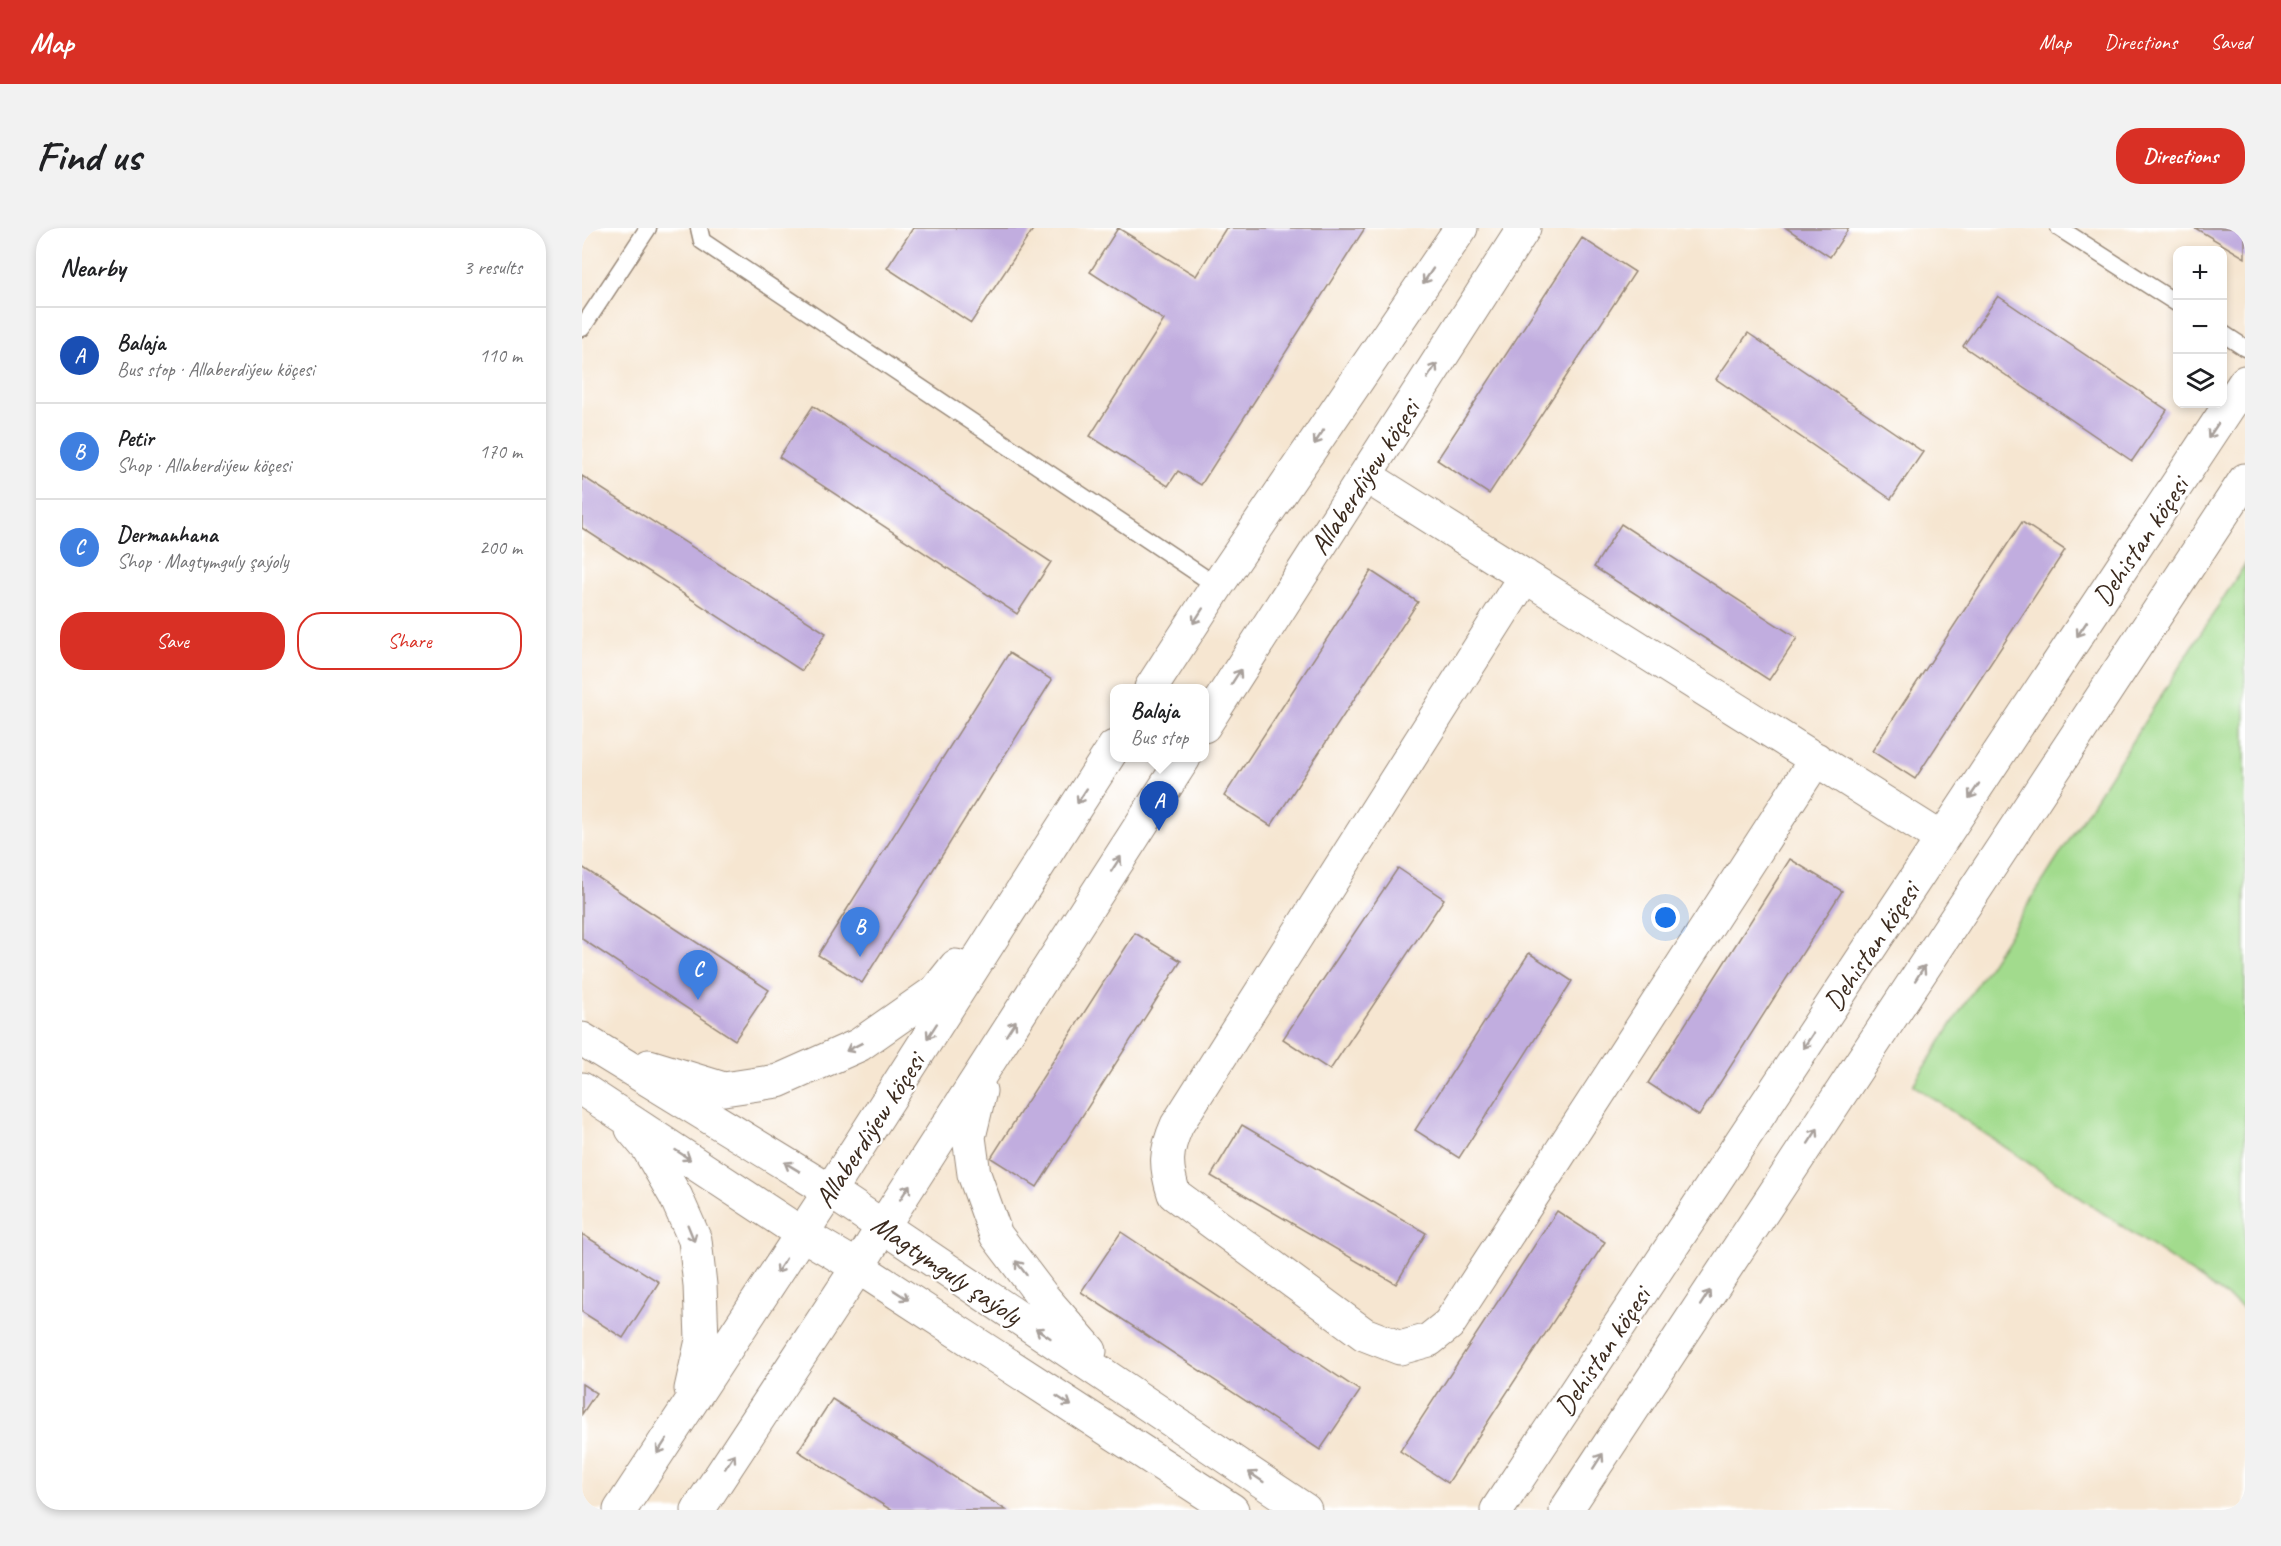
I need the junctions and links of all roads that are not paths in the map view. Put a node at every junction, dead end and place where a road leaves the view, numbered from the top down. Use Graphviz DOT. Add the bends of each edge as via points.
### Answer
graph roads {
  1 [pos="648,228"];
  2 [pos="699,228"];
  3 [pos="1461,228"];
  4 [pos="1524,228"];
  5 [pos="2060,228"];
  6 [pos="2173,301"];
  7 [pos="582,328"];
  8 [pos="2227,336"];
  9 [pos="2245,348"];
  10 [pos="2245,382"];
  11 [pos="1366,476"];
  12 [pos="2245,480"];
  13 [pos="1525,576"];
  14 [pos="1217,586"];
  15 [pos="1154,684"];
  16 [pos="1209,718"];
  17 [pos="1110,753"];
  18 [pos="1816,759"];
  19 [pos="1181,762"];
  20 [pos="1942,839"];
  21 [pos="1030,877"];
  22 [pos="588,1043"];
  23 [pos="988,1062"];
  24 [pos="582,1089"];
  25 [pos="618,1112"];
  26 [pos="830,1191"];
  27 [pos="883,1226"];
  28 [pos="802,1234"];
  29 [pos="858,1267"];
  30 [pos="1147,1402"];
  31 [pos="687,1409"];
  32 [pos="620,1510"];
  33 [pos="698,1510"];
  34 [pos="1232,1510"];
  35 [pos="1305,1510"];
  36 [pos="1497,1510"];
  37 [pos="1566,1510"];
  1 -- 7 [label="lane"];
  2 -- 14 [label="lane" via="702,241"];
  3 -- 14 [label="street, Allaberdiýew köçesi, one-way"];
  11 -- 4 [label="street, Allaberdiýew köçesi, one-way"];
  5 -- 6 [label="lane"];
  8 -- 9 [label="lane"];
  10 -- 20 [label="street, Dehistan köçesi, one-way"];
  11 -- 13 [label="street"];
  16 -- 11 [label="street, Allaberdiýew köçesi, one-way"];
  37 -- 12 [label="street, Dehistan köçesi, one-way"];
  13 -- 18 [label="street"];
  13 -- 18 [label="street" via="1177,1125 1168,1145 1167,1172 1174,1194 1364,1335 1400,1348 1429,1340 1449,1324"];
  14 -- 15 [label="street, Allaberdiýew köçesi, one-way"];
  17 -- 21 [label="street, Allaberdiýew köçesi, one-way"];
  18 -- 20 [label="street"];
  23 -- 19 [label="street, one-way"];
  20 -- 36 [label="street, Dehistan köçesi, one-way"];
  21 -- 22 [label="street, one-way" via="936,991 859,1045 778,1081 724,1089"];
  21 -- 26 [label="street, Allaberdiýew köçesi, one-way"];
  26 -- 22 [label="street, Magtymguly şaýoly, one-way"];
  27 -- 23 [label="street, one-way"];
  30 -- 23 [label="street, one-way" via="1099,1362 996,1235 974,1174 969,1137"];
  24 -- 25 [label="street, Magtymguly şaýoly"];
  25 -- 28 [label="street, Magtymguly şaýoly, one-way"];
  25 -- 31 [label="street, one-way" via="648,1148 695,1240 702,1340"];
  26 -- 27 [label="street, Magtymguly şaýoly"];
  26 -- 28 [label="street, Allaberdiýew köçesi"];
  27 -- 29 [label="street"];
  30 -- 27 [label="street, Magtymguly şaýoly, one-way"];
  28 -- 29 [label="street, Magtymguly şaýoly"];
  28 -- 31 [label="street, Allaberdiýew köçesi, one-way"];
  33 -- 29 [label="street, one-way"];
  29 -- 34 [label="street, Magtymguly şaýoly, one-way"];
  35 -- 30 [label="street, Magtymguly şaýoly, one-way"];
  31 -- 32 [label="street, Allaberdiýew köçesi, one-way"];
}
